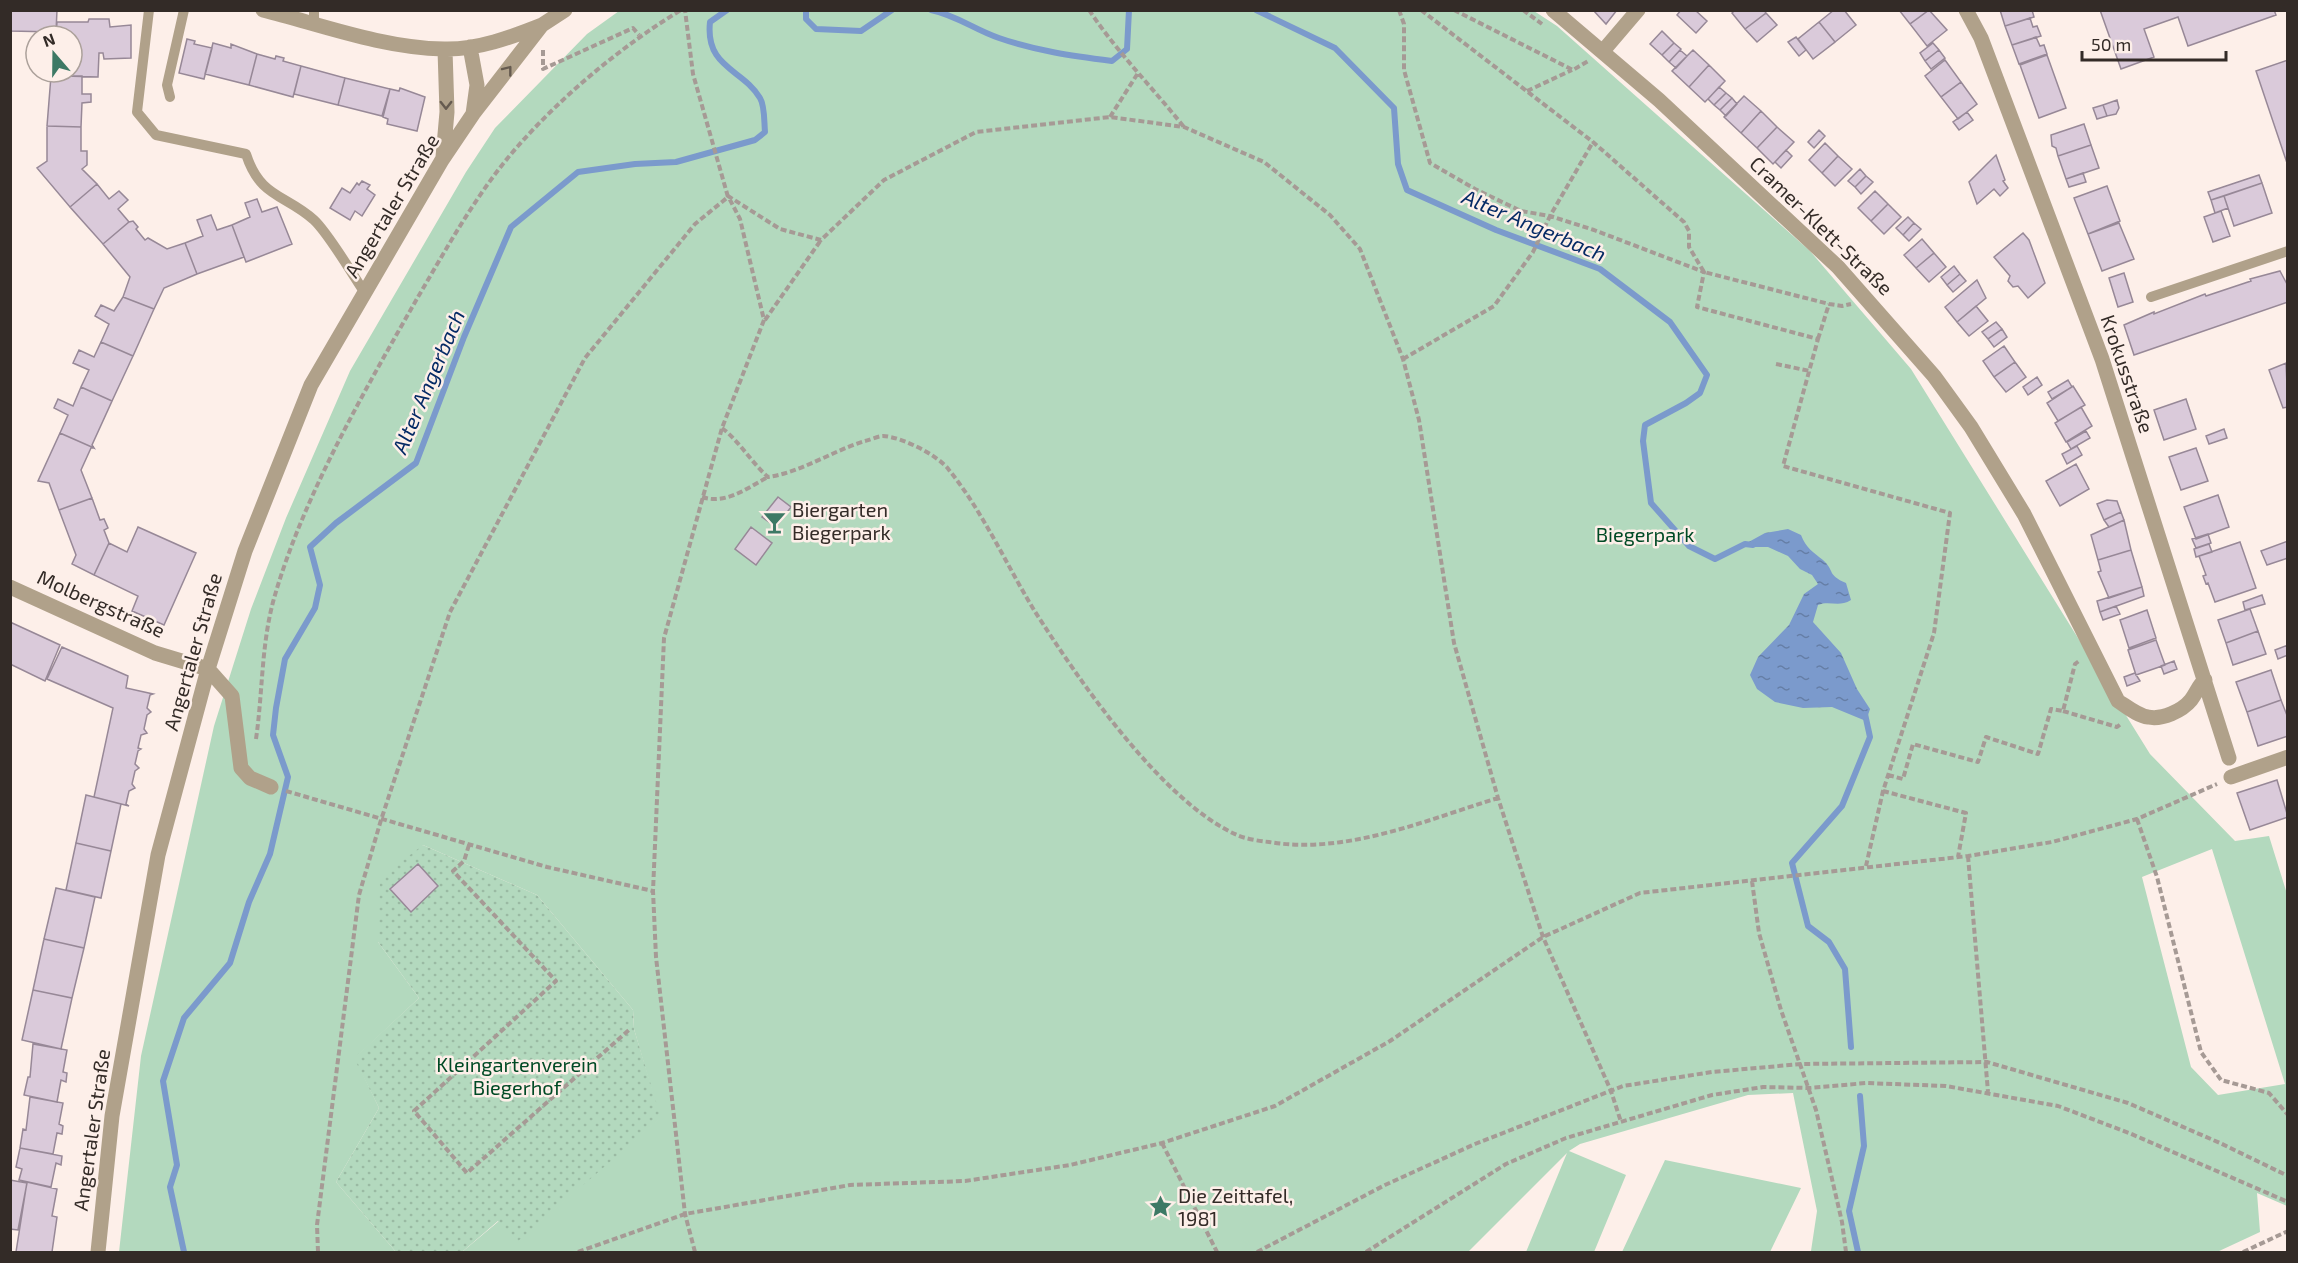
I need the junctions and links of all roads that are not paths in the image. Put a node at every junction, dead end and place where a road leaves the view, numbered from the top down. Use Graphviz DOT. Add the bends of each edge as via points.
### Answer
graph roads {
  1 [pos="149,10"];
  2 [pos="184,10"];
  3 [pos="263,10"];
  4 [pos="565,10"];
  5 [pos="1553,10"];
  6 [pos="1638,10"];
  7 [pos="1966,10"];
  8 [pos="314,17"];
  9 [pos="542,26"];
  10 [pos="470,46"];
  11 [pos="446,50"];
  12 [pos="1598,55"];
  13 [pos="170,97"];
  14 [pos="473,114"];
  15 [pos="442,160"];
  16 [pos="2288,251"];
  17 [pos="365,293"];
  18 [pos="2151,297"];
  19 [pos="10,587"];
  20 [pos="208,669"];
  21 [pos="2205,680"];
  22 [pos="2288,757"];
  23 [pos="2229,758"];
  24 [pos="2231,777"];
  25 [pos="271,787"];
  26 [pos="98,1252"];
  1 -- 17 [label="lane" via="137,112 156,135 246,154 252,174 314,220"];
  2 -- 13 [label="lane" via="167,85"];
  3 -- 8 [label="street"];
  4 -- 9 [label="street, Angertaler Straße"];
  5 -- 12 [label="street, Cramer-Klett-Straße"];
  6 -- 12 [label="street"];
  7 -- 21 [label="street, Krokusstraße" via="1981,38 2102,359"];
  8 -- 11 [label="street" via="399,45"];
  9 -- 10 [label="street"];
  14 -- 9 [label="street, Angertaler Straße, one-way"];
  10 -- 11 [label="street"];
  10 -- 14 [label="street, Angertaler Straße" via="477,85"];
  11 -- 15 [label="street, one-way" via="447,112"];
  12 -- 21 [label="street, Cramer-Klett-Straße" via="1838,267 1934,376 1971,427 2024,514 2118,701 2146,717 2163,717 2180,710"];
  14 -- 15 [label="street, Angertaler Straße"];
  15 -- 17 [label="street, Angertaler Straße"];
  16 -- 18 [label="lane"];
  17 -- 20 [label="street, Angertaler Straße" via="311,385 245,552"];
  19 -- 20 [label="street, Molbergstraße" via="155,653"];
  20 -- 25 [label="street" via="232,696 241,768 250,778"];
  20 -- 26 [label="street, Angertaler Straße" via="158,855 112,1116"];
  21 -- 23 [label="street, Krokusstraße"];
  22 -- 24 [label="street"];
}
